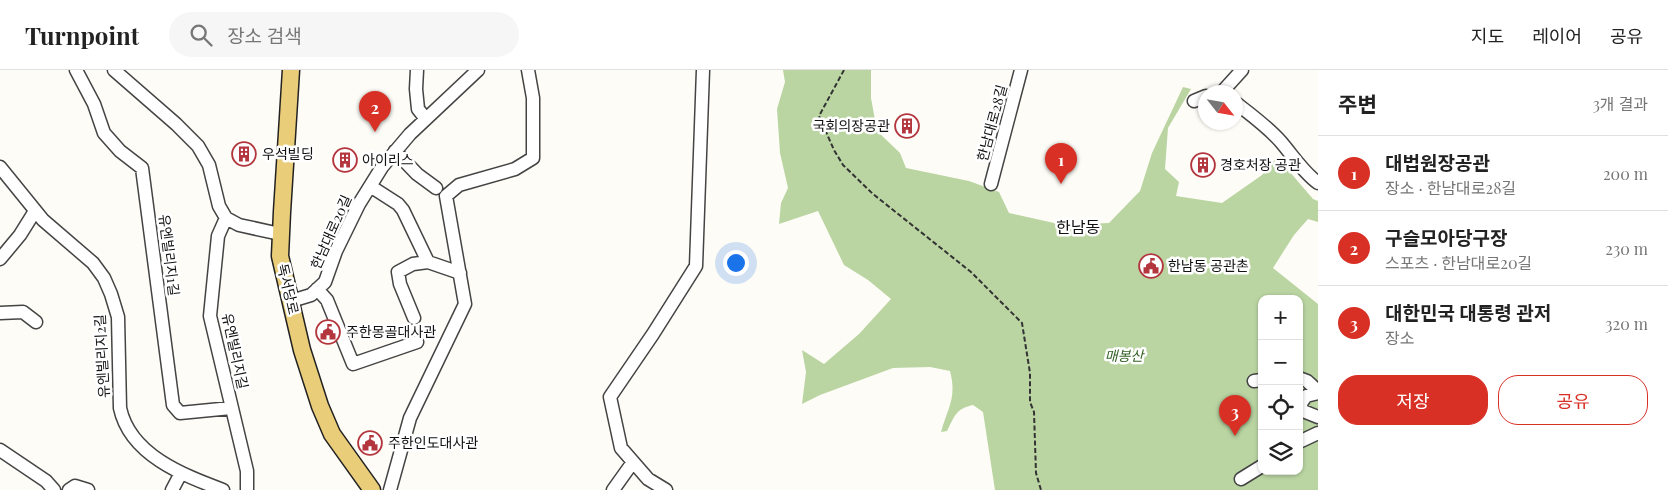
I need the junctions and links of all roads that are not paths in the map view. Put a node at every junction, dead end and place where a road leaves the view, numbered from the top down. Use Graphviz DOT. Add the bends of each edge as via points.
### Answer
graph roads {
  1 [pos="76,70"];
  2 [pos="114,70"];
  3 [pos="291,70"];
  4 [pos="417,70"];
  5 [pos="478,70"];
  6 [pos="528,70"];
  7 [pos="703,70"];
  8 [pos="1021,70"];
  9 [pos="1242,70"];
  10 [pos="1228,85"];
  11 [pos="1243,109"];
  12 [pos="426,119"];
  13 [pos="396,151"];
  14 [pos="0,167"];
  15 [pos="1318,183"];
  16 [pos="991,184"];
  17 [pos="370,186"];
  18 [pos="436,188"];
  19 [pos="35,211"];
  20 [pos="226,218"];
  21 [pos="280,234"];
  22 [pos="0,259"];
  23 [pos="428,262"];
  24 [pos="460,273"];
  25 [pos="317,289"];
  26 [pos="291,301"];
  27 [pos="0,313"];
  28 [pos="414,318"];
  29 [pos="36,322"];
  30 [pos="417,342"];
  31 [pos="1303,380"];
  32 [pos="1318,392"];
  33 [pos="232,408"];
  34 [pos="1318,417"];
  35 [pos="1318,433"];
  36 [pos="1303,440"];
  37 [pos="0,450"];
  38 [pos="633,462"];
  39 [pos="1258,468"];
  40 [pos="181,473"];
  41 [pos="1241,479"];
  42 [pos="245,489"];
  43 [pos="54,490"];
  44 [pos="69,490"];
  45 [pos="88,490"];
  46 [pos="172,490"];
  47 [pos="223,490"];
  48 [pos="372,490"];
  49 [pos="390,490"];
  50 [pos="612,490"];
  51 [pos="666,490"];
  1 -- 33 [label="street, 유엔빌리지1길" via="94,104 104,133 142,168 174,405 180,413"];
  2 -- 20 [label="street" via="198,146 209,165 219,206"];
  3 -- 21 [label="main road, 독서당로"];
  4 -- 12 [label="street" via="418,109"];
  5 -- 12 [label="street, 한남대로20길"];
  6 -- 24 [label="street" via="533,158 515,169 459,185 446,196"];
  7 -- 38 [label="street" via="696,266 610,397 621,448"];
  8 -- 16 [label="street, 한남대로28길"];
  9 -- 10 [label="street"];
  11 -- 15 [label="street" via="1280,141 1310,178"];
  12 -- 13 [label="street, 한남대로20길"];
  13 -- 17 [label="street, 한남대로20길"];
  13 -- 18 [label="street" via="417,174"];
  14 -- 19 [label="street, 유엔빌리지2길"];
  17 -- 23 [label="street, 한남대로20길" via="403,210"];
  17 -- 25 [label="street, 한남대로20길" via="336,251 325,282"];
  19 -- 22 [label="street"];
  19 -- 40 [label="street, 유엔빌리지2길" via="93,263 104,278 118,318 123,420 139,443"];
  20 -- 21 [label="street" via="239,225"];
  20 -- 33 [label="street, 유엔빌리지길" via="218,236 210,316"];
  21 -- 26 [label="main road, 독서당로" via="280,256"];
  23 -- 24 [label="street"];
  23 -- 28 [label="street" via="413,264 398,272"];
  24 -- 49 [label="street" via="465,304 410,418"];
  25 -- 26 [label="street, 한남대로20길" via="311,295"];
  25 -- 30 [label="street, 한남대로20길" via="327,300 354,364"];
  26 -- 48 [label="main road, 독서당로" via="320,406 332,434"];
  27 -- 29 [label="street" via="23,312"];
  31 -- 32 [label="street"];
  32 -- 34 [label="street" via="1306,396 1300,405 1303,411"];
  33 -- 42 [label="street, 유엔빌리지길" via="247,471"];
  35 -- 36 [label="street"];
  37 -- 43 [label="street"];
  38 -- 50 [label="street"];
  38 -- 51 [label="street" via="648,479"];
  39 -- 41 [label="street"];
  40 -- 46 [label="street"];
  40 -- 47 [label="street, 유엔빌리지2길"];
  44 -- 45 [label="street" via="75,486"];
}
